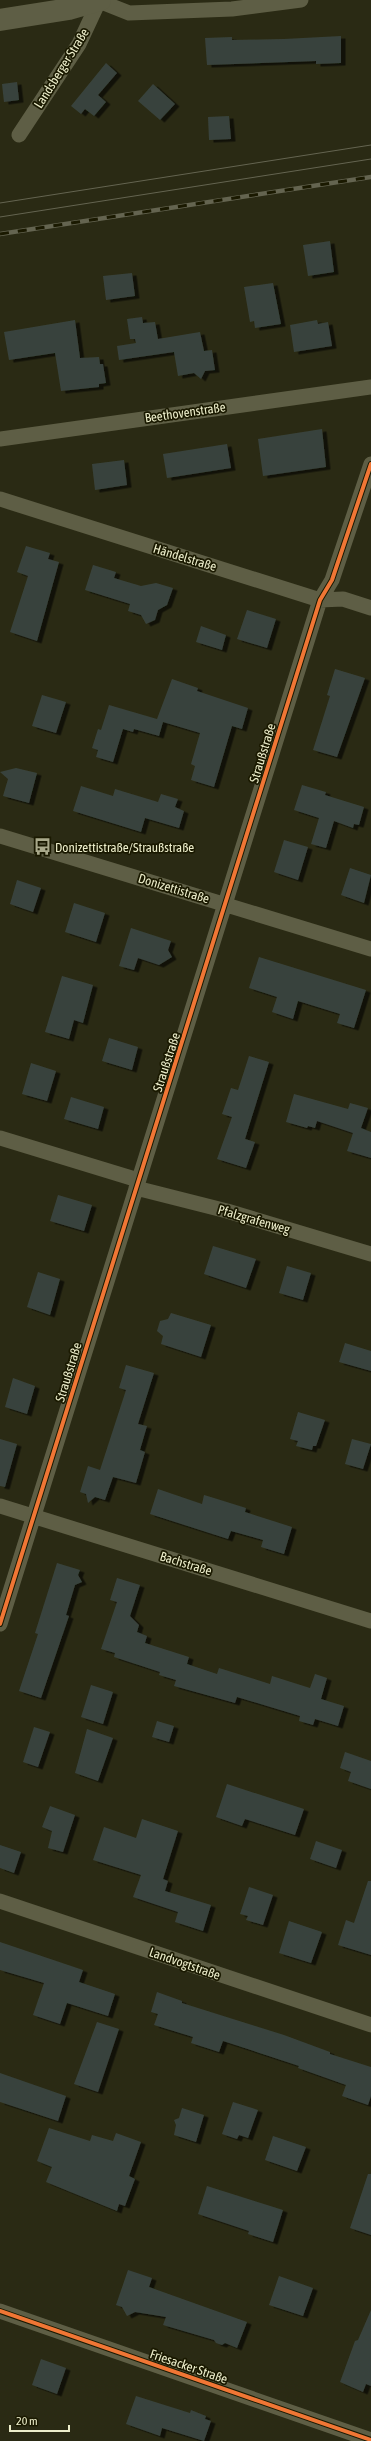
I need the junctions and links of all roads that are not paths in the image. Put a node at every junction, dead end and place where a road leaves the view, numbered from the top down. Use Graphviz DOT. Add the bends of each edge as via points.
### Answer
graph roads {
  1 [pos="301,0"];
  2 [pos="100,1"];
  3 [pos="0,20"];
  4 [pos="19,135"];
  5 [pos="371,387"];
  6 [pos="0,439"];
  7 [pos="371,464"];
  8 [pos="0,499"];
  9 [pos="320,600"];
  10 [pos="371,608"];
  11 [pos="0,836"];
  12 [pos="226,903"];
  13 [pos="371,949"];
  14 [pos="0,1138"];
  15 [pos="137,1184"];
  16 [pos="371,1254"];
  17 [pos="0,1506"];
  18 [pos="34,1516"];
  19 [pos="371,1621"];
  20 [pos="0,1624"];
  21 [pos="0,1901"];
  22 [pos="371,2024"];
  23 [pos="0,2311"];
  24 [pos="371,2440"];
  1 -- 2 [label="street" via="232,9 129,14"];
  2 -- 3 [label="street" via="69,9"];
  2 -- 4 [label="street, Landsberger Straße" via="78,44"];
  5 -- 6 [label="street, Beethovenstraße"];
  7 -- 9 [label="street, Straußstraße" via="332,580"];
  8 -- 9 [label="street, Händelstraße"];
  9 -- 10 [label="street, Händelstraße" via="344,599"];
  9 -- 12 [label="street, Straußstraße"];
  11 -- 12 [label="street, Donizettistraße"];
  12 -- 13 [label="street, Donizettistraße"];
  12 -- 15 [label="street, Straußstraße"];
  14 -- 15 [label="street, Pfalzgrafenweg"];
  15 -- 16 [label="street, Pfalzgrafenweg"];
  15 -- 18 [label="street, Straußstraße"];
  17 -- 18 [label="street, Bachstraße"];
  18 -- 19 [label="street, Bachstraße"];
  18 -- 20 [label="street, Straußstraße"];
  21 -- 22 [label="street, Landvogtstraße"];
  23 -- 24 [label="street, Friesacker Straße"];
}
